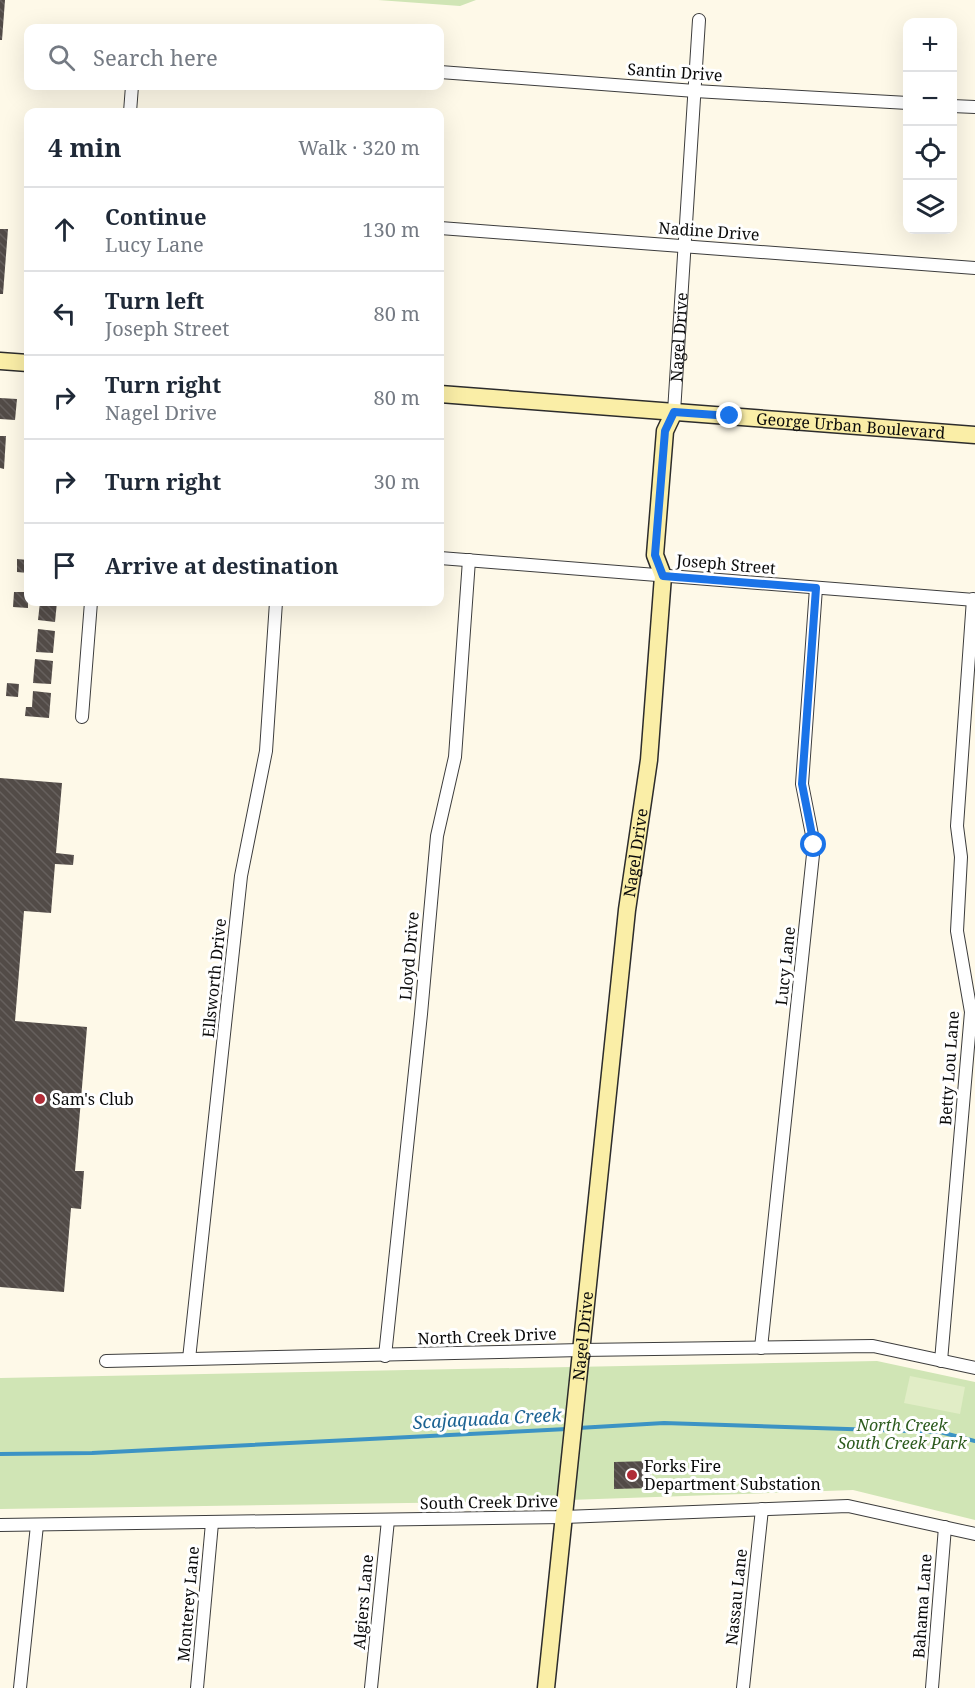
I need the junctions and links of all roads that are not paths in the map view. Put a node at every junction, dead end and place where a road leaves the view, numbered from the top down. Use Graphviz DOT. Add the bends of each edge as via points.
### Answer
graph roads {
  1 [pos="699,20"];
  2 [pos="444,72"];
  3 [pos="132,90"];
  4 [pos="695,91"];
  5 [pos="903,103"];
  6 [pos="957,106"];
  7 [pos="975,107"];
  8 [pos="130,108"];
  9 [pos="444,228"];
  10 [pos="685,246"];
  11 [pos="975,268"];
  12 [pos="0,361"];
  13 [pos="24,363"];
  14 [pos="444,394"];
  15 [pos="674,412"];
  16 [pos="975,435"];
  17 [pos="444,558"];
  18 [pos="469,560"];
  19 [pos="663,576"];
  20 [pos="816,588"];
  21 [pos="974,599"];
  22 [pos="91,606"];
  23 [pos="276,606"];
  24 [pos="82,717"];
  25 [pos="761,1348"];
  26 [pos="581,1350"];
  27 [pos="385,1356"];
  28 [pos="189,1359"];
  29 [pos="941,1360"];
  30 [pos="106,1361"];
  31 [pos="975,1368"];
  32 [pos="762,1509"];
  33 [pos="564,1517"];
  34 [pos="388,1520"];
  35 [pos="212,1523"];
  36 [pos="37,1525"];
  37 [pos="0,1526"];
  38 [pos="945,1527"];
  39 [pos="975,1534"];
  40 [pos="20,1688"];
  41 [pos="196,1688"];
  42 [pos="371,1688"];
  43 [pos="546,1688"];
  44 [pos="743,1688"];
  45 [pos="932,1688"];
  1 -- 4 [label="street, Nagel Drive"];
  2 -- 4 [label="street, Santin Drive"];
  3 -- 8 [label="street"];
  4 -- 5 [label="street, Santin Drive"];
  4 -- 10 [label="street, Nagel Drive"];
  6 -- 7 [label="street"];
  9 -- 10 [label="street, Nadine Drive"];
  10 -- 11 [label="street, Nadine Drive"];
  10 -- 15 [label="street, Nagel Drive"];
  12 -- 13 [label="street"];
  14 -- 15 [label="street, George Urban Boulevard"];
  15 -- 16 [label="street, George Urban Boulevard"];
  15 -- 19 [label="street, Nagel Drive" via="665,431 655,555"];
  17 -- 18 [label="street, Joseph Street"];
  18 -- 19 [label="street, Joseph Street"];
  18 -- 27 [label="street, Lloyd Drive" via="455,757 437,836"];
  19 -- 20 [label="street, Joseph Street"];
  19 -- 26 [label="street, Nagel Drive" via="649,760 627,910"];
  20 -- 21 [label="street, Joseph Street"];
  20 -- 25 [label="street, Lucy Lane" via="802,784 814,845"];
  21 -- 29 [label="street, Betty Lou Lane" via="957,826 961,857 957,931 971,1012"];
  22 -- 24 [label="street"];
  23 -- 28 [label="street, Ellsworth Drive" via="266,751 241,876"];
  25 -- 26 [label="street, North Creek Drive"];
  25 -- 29 [label="street, North Creek Drive" via="873,1346"];
  26 -- 27 [label="street, North Creek Drive"];
  26 -- 33 [label="street, Nagel Drive"];
  27 -- 28 [label="street, North Creek Drive"];
  28 -- 30 [label="street, North Creek Drive"];
  29 -- 31 [label="street, North Creek Drive"];
  32 -- 33 [label="street, South Creek Drive"];
  32 -- 38 [label="street, South Creek Drive" via="848,1506"];
  32 -- 44 [label="street, Nassau Lane"];
  33 -- 34 [label="street, South Creek Drive"];
  33 -- 43 [label="street, Nagel Drive"];
  34 -- 35 [label="street, South Creek Drive"];
  34 -- 42 [label="street, Algiers Lane"];
  35 -- 36 [label="street, South Creek Drive"];
  35 -- 41 [label="street, Monterey Lane"];
  36 -- 37 [label="street, South Creek Drive"];
  36 -- 40 [label="street"];
  38 -- 39 [label="street, South Creek Drive"];
  38 -- 45 [label="street, Bahama Lane"];
}
